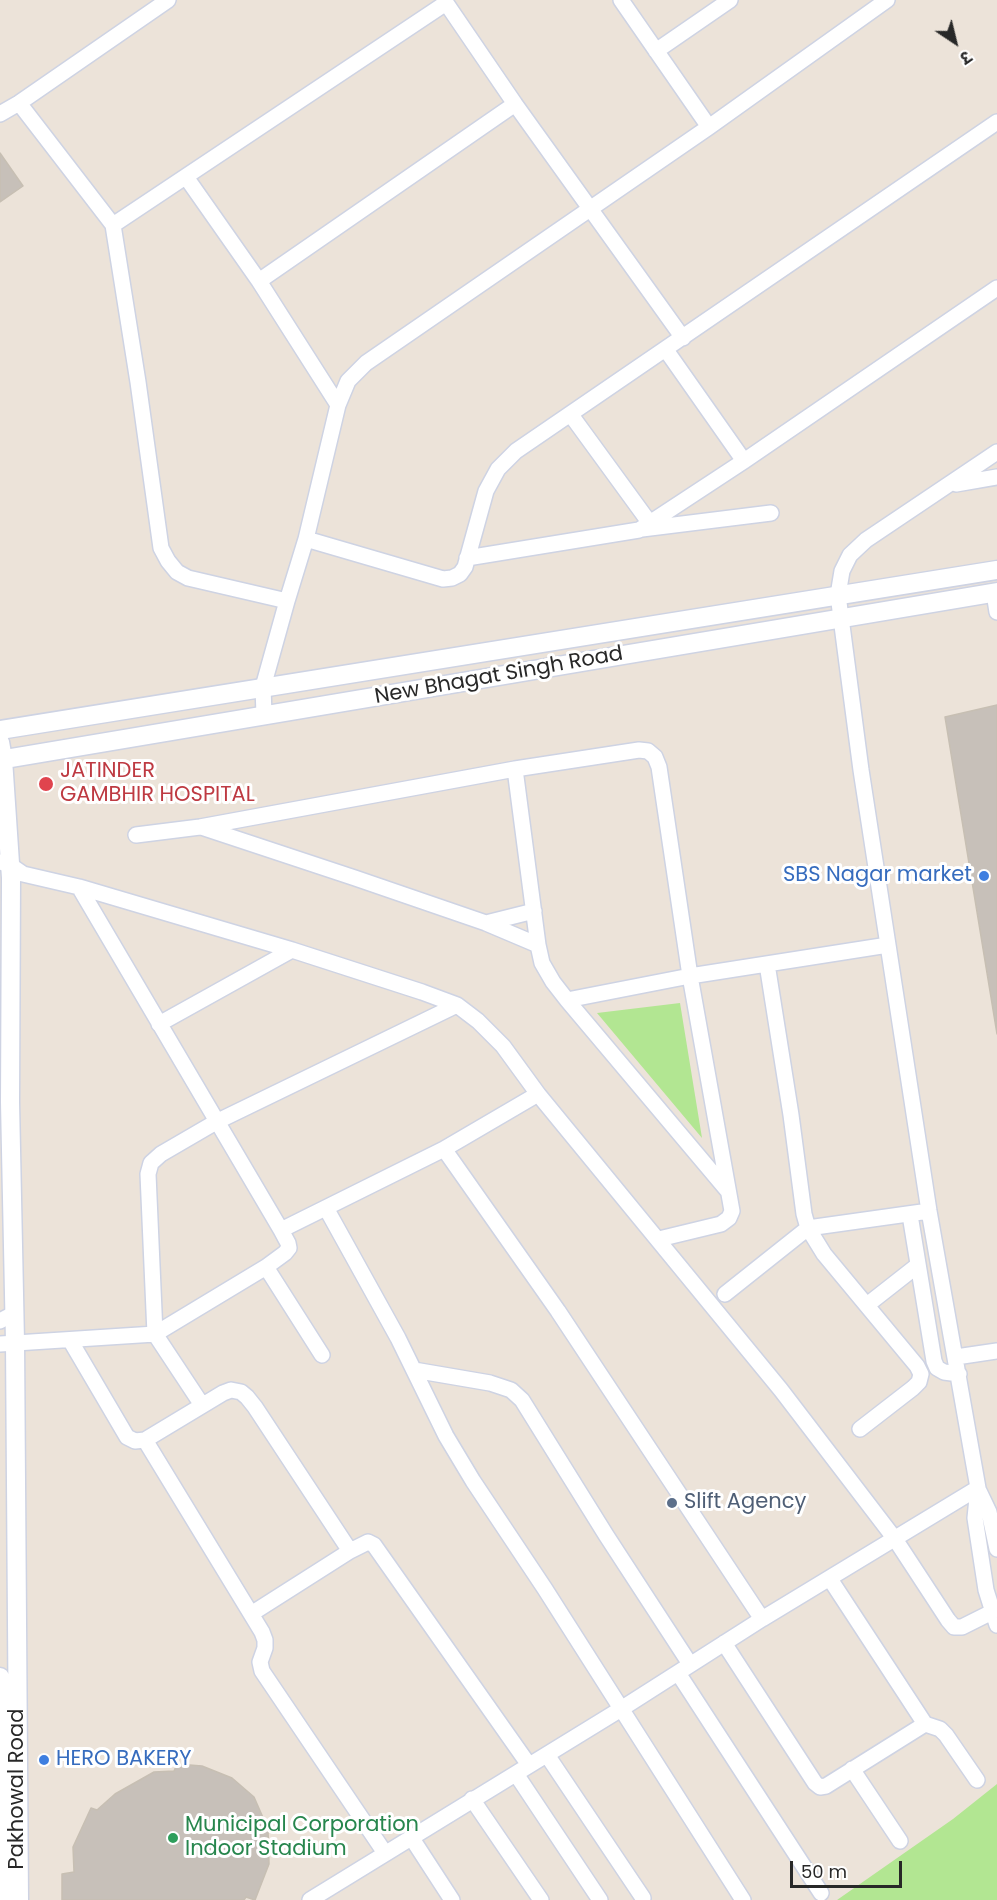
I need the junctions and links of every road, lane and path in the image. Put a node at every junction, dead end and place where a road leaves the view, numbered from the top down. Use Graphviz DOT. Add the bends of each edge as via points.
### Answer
graph roads {
  1 [pos="168,0"];
  2 [pos="621,0"];
  3 [pos="730,0"];
  4 [pos="887,0"];
  5 [pos="445,2"];
  6 [pos="656,51"];
  7 [pos="19,103"];
  8 [pos="515,104"];
  9 [pos="0,114"];
  10 [pos="997,122"];
  11 [pos="709,127"];
  12 [pos="186,177"];
  13 [pos="589,208"];
  14 [pos="113,225"];
  15 [pos="259,281"];
  16 [pos="996,292"];
  17 [pos="683,338"];
  18 [pos="666,350"];
  19 [pos="338,405"];
  20 [pos="571,415"];
  21 [pos="997,452"];
  22 [pos="744,461"];
  23 [pos="997,477"];
  24 [pos="950,485"];
  25 [pos="771,513"];
  26 [pos="644,526"];
  27 [pos="306,539"];
  28 [pos="467,558"];
  29 [pos="993,570"];
  30 [pos="995,593"];
  31 [pos="838,595"];
  32 [pos="287,602"];
  33 [pos="997,612"];
  34 [pos="841,619"];
  35 [pos="263,687"];
  36 [pos="264,715"];
  37 [pos="0,730"];
  38 [pos="1,754"];
  39 [pos="515,769"];
  40 [pos="200,827"];
  41 [pos="136,835"];
  42 [pos="9,871"];
  43 [pos="79,887"];
  44 [pos="534,911"];
  45 [pos="486,923"];
  46 [pos="538,945"];
  47 [pos="888,945"];
  48 [pos="292,950"];
  49 [pos="766,964"];
  50 [pos="690,976"];
  51 [pos="567,1000"];
  52 [pos="457,1005"];
  53 [pos="159,1024"];
  54 [pos="538,1094"];
  55 [pos="216,1122"];
  56 [pos="444,1149"];
  57 [pos="727,1190"];
  58 [pos="326,1208"];
  59 [pos="929,1211"];
  60 [pos="910,1215"];
  61 [pos="808,1228"];
  62 [pos="282,1230"];
  63 [pos="659,1239"];
  64 [pos="918,1264"];
  65 [pos="266,1267"];
  66 [pos="725,1294"];
  67 [pos="867,1305"];
  68 [pos="7,1317"];
  69 [pos="154,1334"];
  70 [pos="70,1340"];
  71 [pos="8,1343"];
  72 [pos="997,1351"];
  73 [pos="322,1354"];
  74 [pos="956,1357"];
  75 [pos="414,1370"];
  76 [pos="959,1374"];
  77 [pos="202,1405"];
  78 [pos="860,1429"];
  79 [pos="145,1440"];
  80 [pos="978,1488"];
  81 [pos="991,1502"];
  82 [pos="895,1539"];
  83 [pos="997,1548"];
  84 [pos="350,1551"];
  85 [pos="830,1579"];
  86 [pos="251,1614"];
  87 [pos="762,1619"];
  88 [pos="994,1619"];
  89 [pos="724,1643"];
  90 [pos="684,1668"];
  91 [pos="0,1677"];
  92 [pos="621,1709"];
  93 [pos="925,1724"];
  94 [pos="547,1755"];
  95 [pos="529,1766"];
  96 [pos="852,1769"];
  97 [pos="516,1774"];
  98 [pos="977,1780"];
  99 [pos="472,1799"];
  100 [pos="411,1837"];
  101 [pos="900,1841"];
  102 [pos="1,1845"];
  103 [pos="385,1853"];
  104 [pos="821,1893"];
  105 [pos="643,1898"];
  106 [pos="2,1900"];
  107 [pos="19,1900"];
  108 [pos="310,1900"];
  109 [pos="452,1900"];
  110 [pos="541,1900"];
  111 [pos="600,1900"];
  112 [pos="744,1900"];
  1 -- 7 [label="street"];
  2 -- 6 [label="street"];
  3 -- 6 [label="street"];
  4 -- 11 [label="street"];
  5 -- 8 [label="street"];
  5 -- 12 [label="street"];
  6 -- 11 [label="street"];
  7 -- 9 [label="street"];
  7 -- 14 [label="street"];
  8 -- 13 [label="street"];
  8 -- 15 [label="street"];
  10 -- 17 [label="street"];
  11 -- 13 [label="street"];
  12 -- 14 [label="street"];
  12 -- 15 [label="street"];
  13 -- 17 [label="street"];
  13 -- 19 [label="street" via="366,363 348,381"];
  14 -- 32 [label="street" via="161,548 177,572 189,578"];
  15 -- 19 [label="street"];
  16 -- 22 [label="street"];
  17 -- 18 [label="street"];
  18 -- 20 [label="street"];
  18 -- 22 [label="street"];
  19 -- 27 [label="street"];
  20 -- 26 [label="street"];
  20 -- 28 [label="street" via="516,451 498,469 486,491"];
  21 -- 24 [label="street"];
  22 -- 26 [label="street"];
  23 -- 24 [label="street"];
  24 -- 31 [label="street" via="866,540 850,555 842,571"];
  25 -- 26 [label="street"];
  26 -- 28 [label="street"];
  27 -- 28 [label="street" via="443,579 460,574"];
  27 -- 32 [label="street"];
  29 -- 30 [label="street"];
  29 -- 31 [label="street, New Bhagat Singh Road"];
  30 -- 33 [label="street"];
  30 -- 34 [label="street, New Bhagat Singh Road"];
  31 -- 34 [label="street"];
  31 -- 35 [label="street, New Bhagat Singh Road"];
  32 -- 35 [label="street"];
  34 -- 36 [label="street, New Bhagat Singh Road"];
  34 -- 47 [label="street"];
  35 -- 36 [label="street"];
  35 -- 37 [label="street, New Bhagat Singh Road"];
  36 -- 38 [label="street, New Bhagat Singh Road"];
  38 -- 42 [label="street, Pakhowal Road"];
  39 -- 40 [label="street"];
  39 -- 44 [label="street"];
  39 -- 50 [label="street" via="639,750 655,757"];
  40 -- 41 [label="street"];
  40 -- 45 [label="street"];
  42 -- 43 [label="street"];
  42 -- 68 [label="street, Pakhowal Road"];
  43 -- 48 [label="street"];
  43 -- 53 [label="street"];
  44 -- 45 [label="street"];
  44 -- 46 [label="street"];
  45 -- 46 [label="street"];
  46 -- 51 [label="street" via="542,963"];
  47 -- 49 [label="street"];
  47 -- 59 [label="street"];
  48 -- 52 [label="street"];
  48 -- 53 [label="street"];
  49 -- 50 [label="street"];
  49 -- 61 [label="street"];
  50 -- 51 [label="street"];
  50 -- 57 [label="street"];
  51 -- 57 [label="street"];
  52 -- 54 [label="street" via="503,1046"];
  52 -- 55 [label="street"];
  53 -- 55 [label="street"];
  54 -- 56 [label="street"];
  54 -- 63 [label="street"];
  55 -- 62 [label="street"];
  55 -- 69 [label="street" via="151,1163 148,1174"];
  56 -- 58 [label="street"];
  56 -- 87 [label="street"];
  57 -- 63 [label="street" via="732,1211 721,1224"];
  58 -- 62 [label="street"];
  58 -- 75 [label="street"];
  59 -- 60 [label="street"];
  59 -- 74 [label="street"];
  60 -- 61 [label="street"];
  60 -- 64 [label="street"];
  61 -- 66 [label="street"];
  61 -- 67 [label="street"];
  62 -- 65 [label="street" via="289,1248"];
  63 -- 82 [label="street"];
  64 -- 67 [label="street"];
  64 -- 76 [label="street" via="934,1361 944,1372"];
  65 -- 69 [label="street"];
  65 -- 73 [label="street"];
  67 -- 78 [label="street" via="921,1374 913,1388"];
  68 -- 71 [label="street, Pakhowal Road"];
  69 -- 70 [label="street"];
  69 -- 77 [label="street"];
  70 -- 71 [label="street"];
  70 -- 79 [label="street" via="127,1437"];
  71 -- 107 [label="street, Pakhowal Road"];
  72 -- 74 [label="street"];
  74 -- 76 [label="street"];
  75 -- 90 [label="street" via="490,1383 511,1390 522,1400"];
  75 -- 92 [label="street" via="473,1481"];
  76 -- 80 [label="street"];
  77 -- 79 [label="street"];
  77 -- 84 [label="street" via="231,1390 247,1397"];
  79 -- 86 [label="street"];
  80 -- 81 [label="street"];
  80 -- 82 [label="street"];
  80 -- 88 [label="street" via="975,1518"];
  81 -- 83 [label="street" via="989,1512"];
  82 -- 85 [label="street"];
  82 -- 88 [label="street" via="954,1627"];
  84 -- 86 [label="street"];
  84 -- 95 [label="street" via="369,1542 374,1545"];
  85 -- 87 [label="street"];
  85 -- 93 [label="street"];
  86 -- 103 [label="street" via="265,1640 262,1671"];
  87 -- 89 [label="street"];
  89 -- 90 [label="street"];
  89 -- 96 [label="street" via="815,1783 826,1786"];
  90 -- 92 [label="street"];
  90 -- 104 [label="street"];
  91 -- 102 [label="street, Pakhowal Road"];
  92 -- 94 [label="street"];
  92 -- 112 [label="street"];
  93 -- 96 [label="street"];
  93 -- 98 [label="street" via="946,1735"];
  94 -- 95 [label="street"];
  94 -- 105 [label="street"];
  95 -- 97 [label="street"];
  96 -- 101 [label="street"];
  97 -- 99 [label="street"];
  97 -- 111 [label="street"];
  99 -- 100 [label="street"];
  99 -- 110 [label="street"];
  100 -- 103 [label="street"];
  100 -- 109 [label="street"];
  102 -- 106 [label="street, Pakhowal Road"];
  103 -- 108 [label="street"];
}
